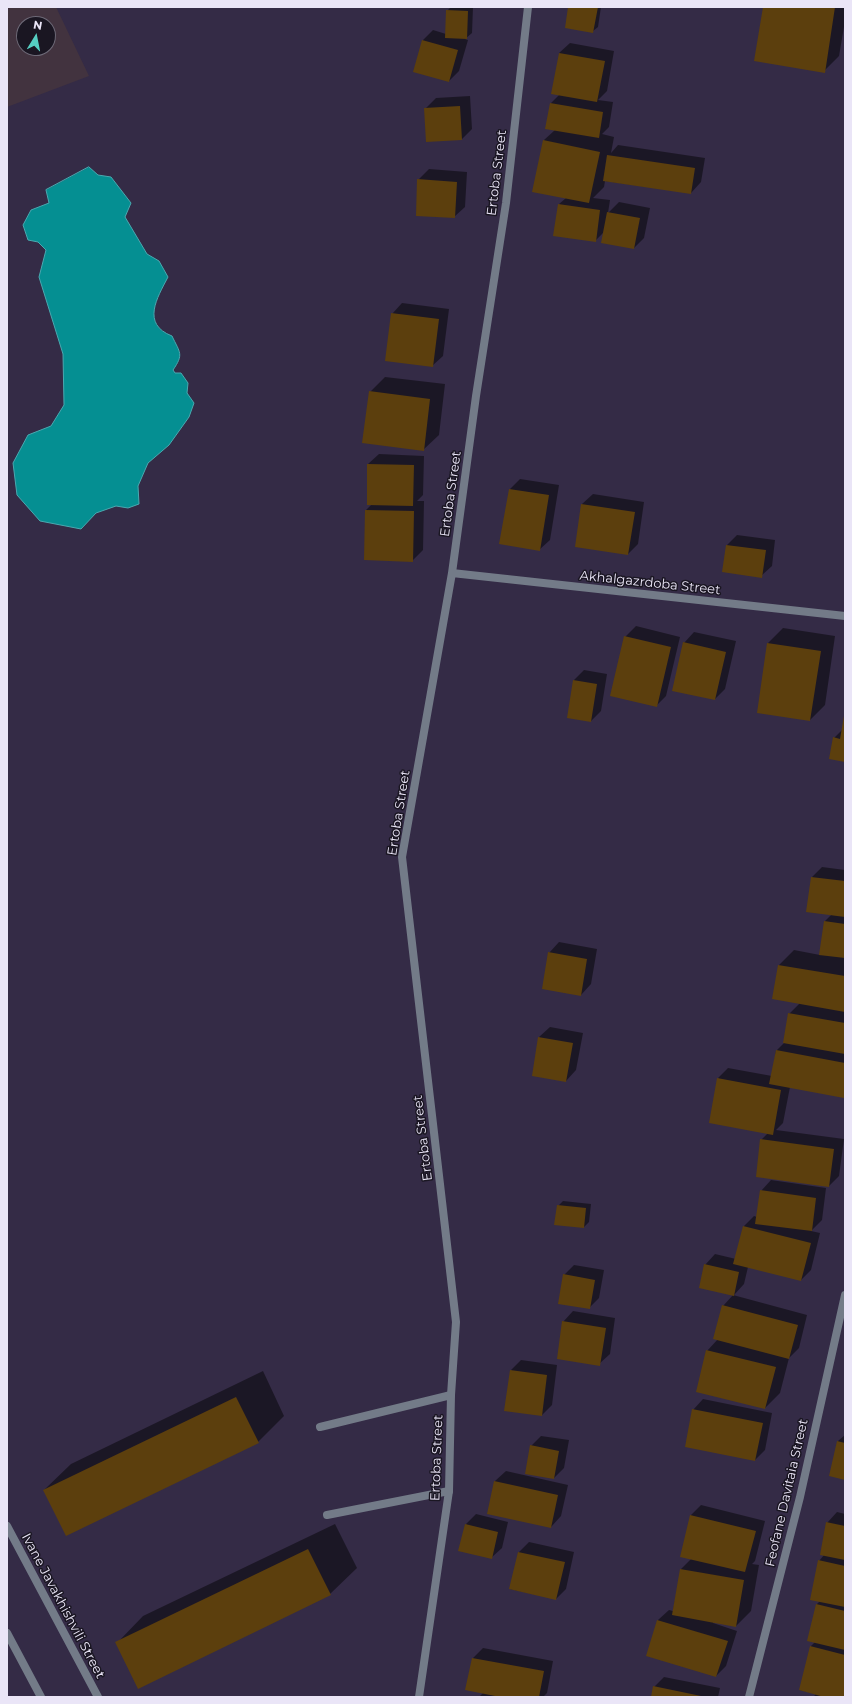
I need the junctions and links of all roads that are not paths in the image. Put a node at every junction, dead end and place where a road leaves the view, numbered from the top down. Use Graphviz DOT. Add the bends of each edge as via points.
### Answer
graph roads {
  1 [pos="528,7"];
  2 [pos="452,574"];
  3 [pos="845,616"];
  4 [pos="845,1294"];
  5 [pos="451,1396"];
  6 [pos="320,1427"];
  7 [pos="449,1491"];
  8 [pos="327,1515"];
  9 [pos="7,1526"];
  10 [pos="7,1633"];
  11 [pos="41,1697"];
  12 [pos="98,1697"];
  13 [pos="419,1697"];
  14 [pos="749,1697"];
  1 -- 2 [label="street, Ertoba Street" via="506,203"];
  2 -- 3 [label="street, Akhalgazrdoba Street"];
  2 -- 5 [label="street, Ertoba Street" via="402,857 456,1322"];
  4 -- 14 [label="street, Feofane Davitaia Street" via="800,1497"];
  5 -- 6 [label="street"];
  5 -- 7 [label="street, Ertoba Street"];
  7 -- 8 [label="street"];
  7 -- 13 [label="street, Ertoba Street"];
  9 -- 12 [label="street, Ivane Javakhishvili Street"];
  10 -- 11 [label="street"];
}
